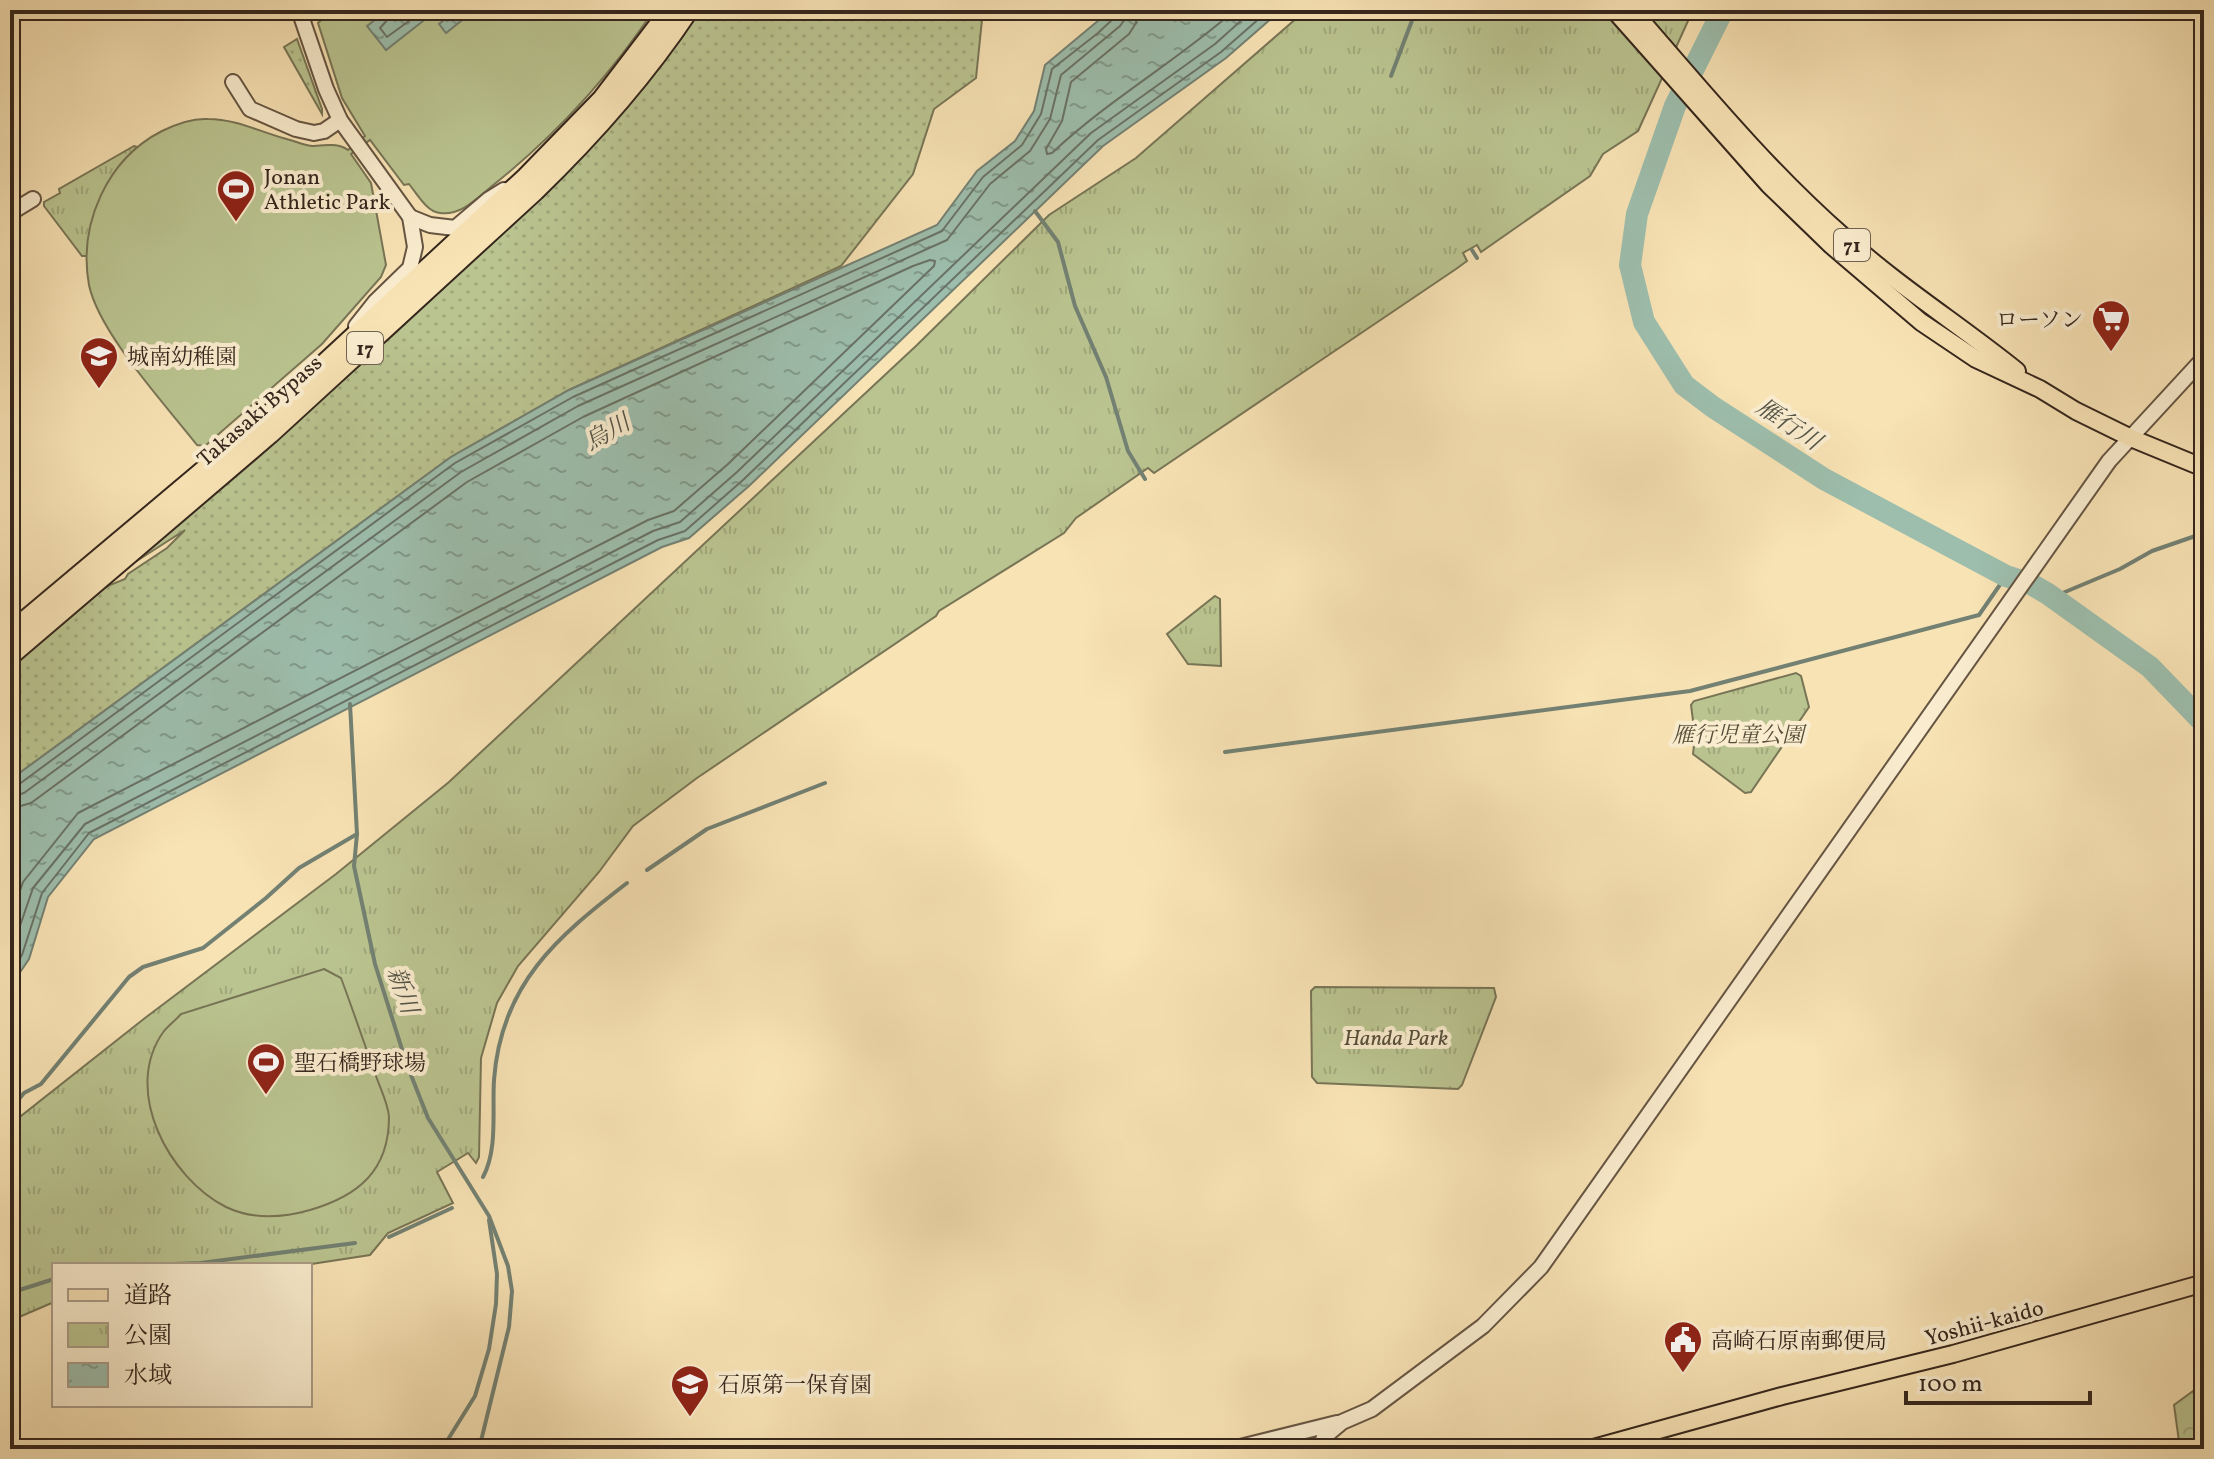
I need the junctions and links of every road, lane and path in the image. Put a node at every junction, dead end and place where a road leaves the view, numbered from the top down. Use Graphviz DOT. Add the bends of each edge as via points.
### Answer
graph roads {
  1 [pos="299,10"];
  2 [pos="670,10"];
  3 [pos="689,10"];
  4 [pos="1614,10"];
  5 [pos="1632,10"];
  6 [pos="233,82"];
  7 [pos="340,120"];
  8 [pos="1722,124"];
  9 [pos="526,177"];
  10 [pos="33,199"];
  11 [pos="10,213"];
  12 [pos="410,217"];
  13 [pos="344,347"];
  14 [pos="2204,358"];
  15 [pos="2131,438"];
  16 [pos="2204,468"];
  17 [pos="10,633"];
  18 [pos="10,656"];
  19 [pos="2204,1283"];
  20 [pos="1342,1422"];
  21 [pos="1232,1449"];
  22 [pos="1320,1449"];
  23 [pos="1590,1449"];
  1 -- 7 [label="street"];
  2 -- 9 [label="highway, Takasaki Bypass / 17" via="602,99"];
  3 -- 18 [label="highway, Takasaki Bypass / 17" via="574,154 270,434"];
  4 -- 8 [label="main road, 71"];
  5 -- 8 [label="main road, 71"];
  6 -- 7 [label="street" via="250,109 296,129 324,131"];
  7 -- 12 [label="street"];
  8 -- 15 [label="main road, 71" via="1801,217 1921,322 1976,359"];
  9 -- 12 [label="street" via="455,228"];
  9 -- 13 [label="highway, Takasaki Bypass / 17"];
  10 -- 11 [label="street"];
  12 -- 13 [label="street" via="415,247 410,268 375,302"];
  13 -- 17 [label="highway, Takasaki Bypass / 17"];
  14 -- 15 [label="street"];
  15 -- 16 [label="main road, 71"];
  15 -- 20 [label="street" via="2009,601 1541,1267 1472,1334 1372,1409"];
  19 -- 23 [label="main road, Yoshii-kaido"];
  20 -- 21 [label="street"];
  20 -- 22 [label="street" via="1324,1437"];
}
